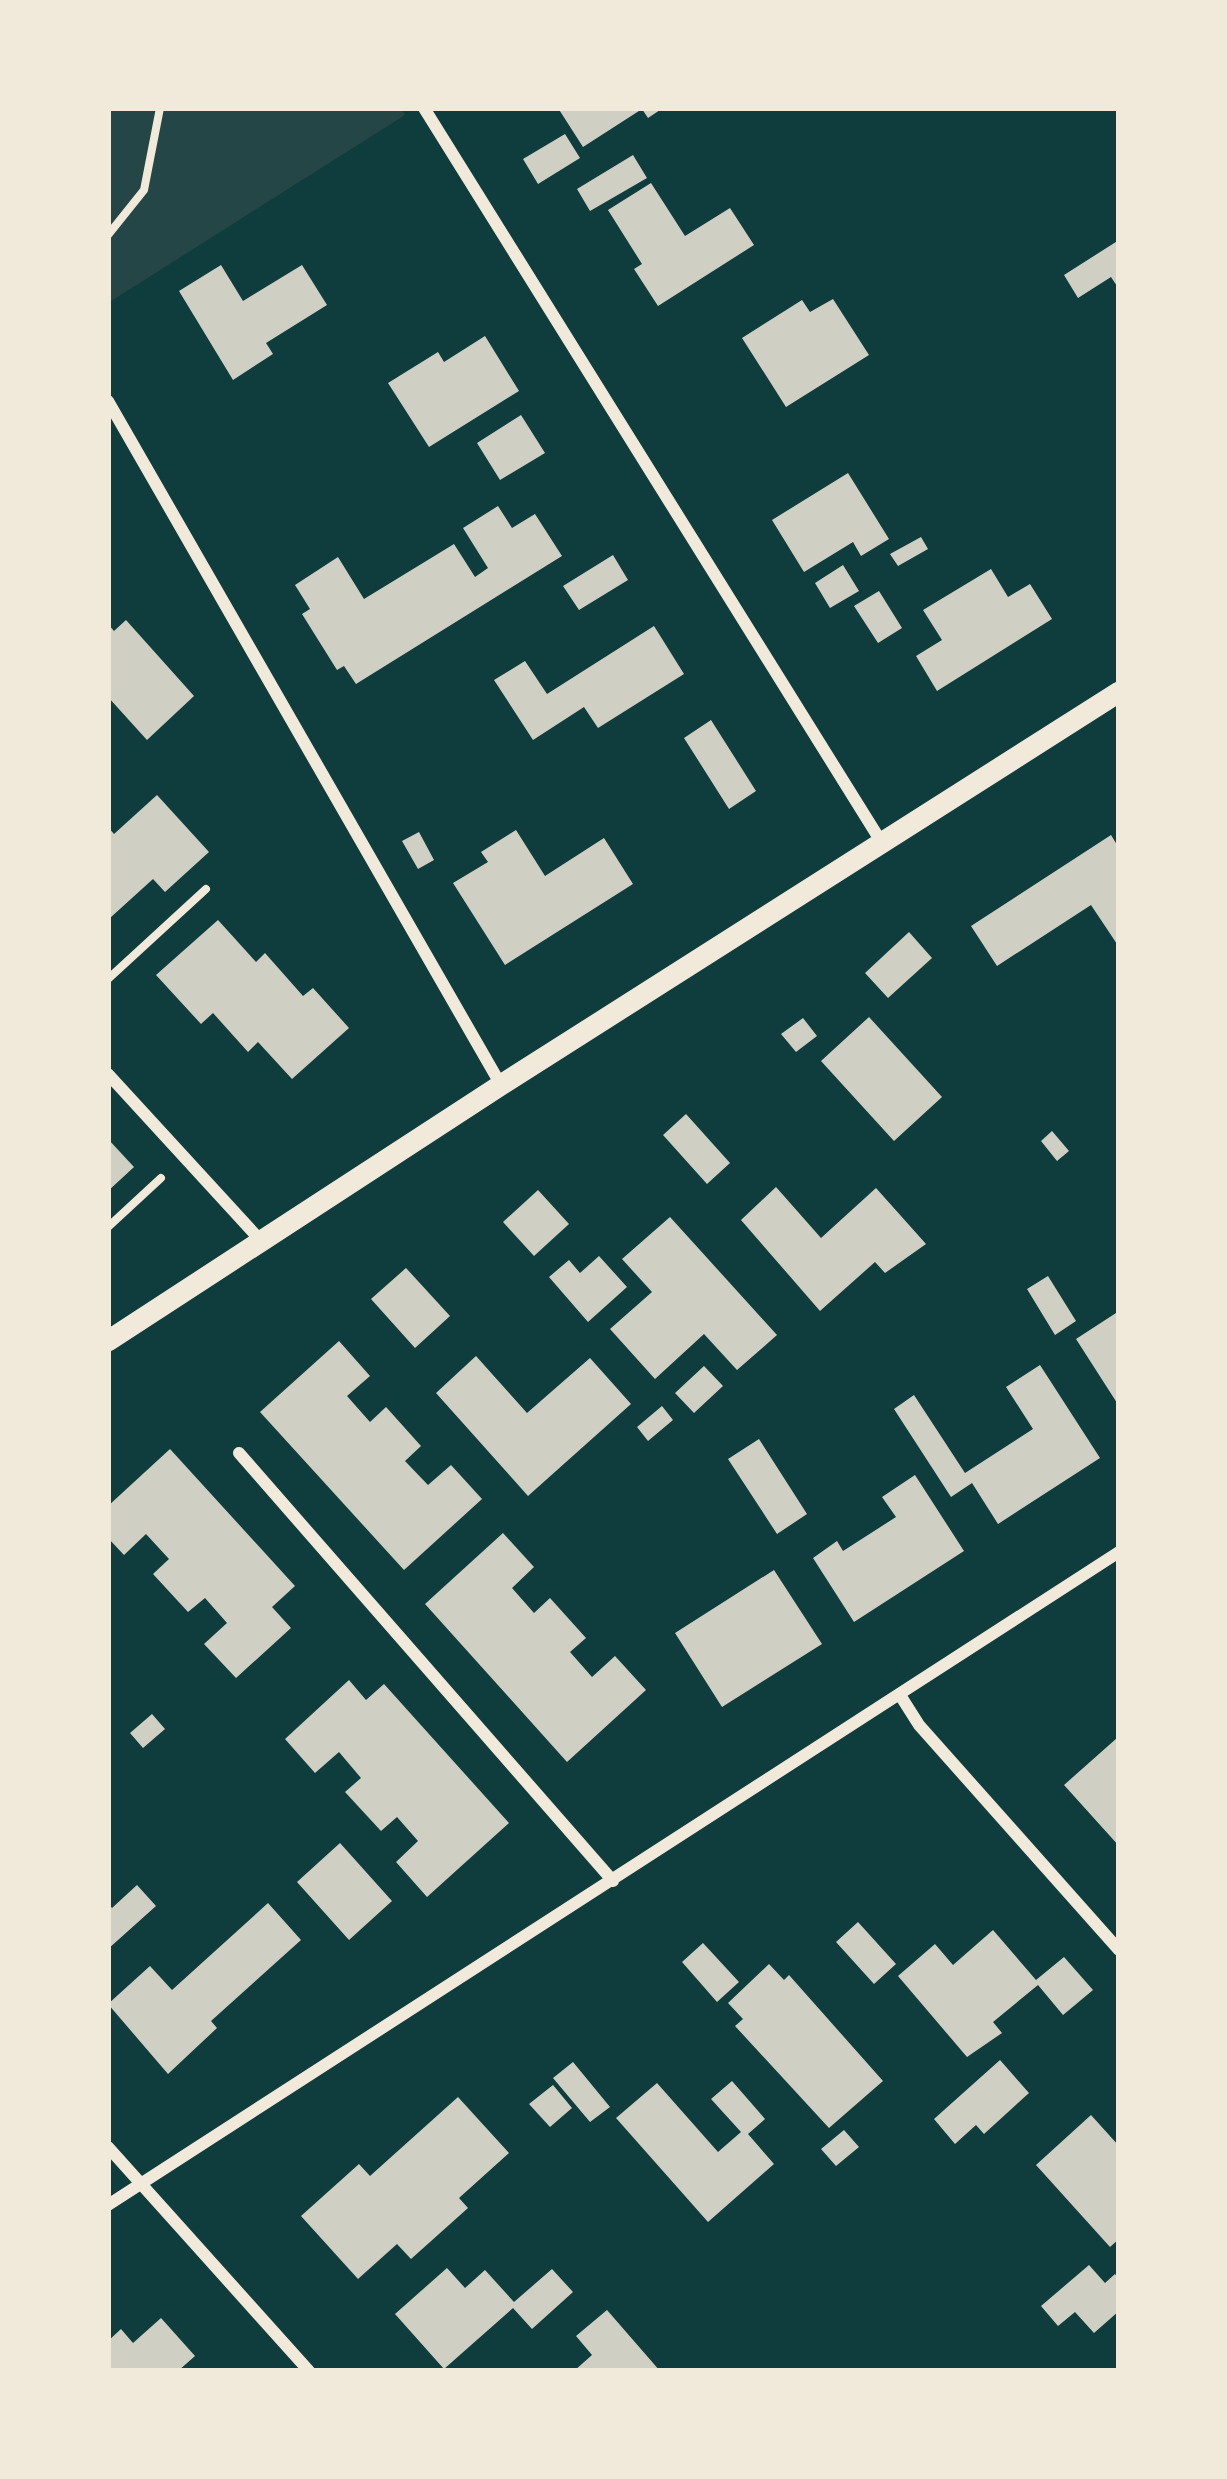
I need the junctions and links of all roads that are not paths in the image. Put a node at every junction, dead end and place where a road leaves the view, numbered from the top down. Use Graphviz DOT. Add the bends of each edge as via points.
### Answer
graph roads {
  1 [pos="424,108"];
  2 [pos="108,401"];
  3 [pos="1119,692"];
  4 [pos="882,843"];
  5 [pos="108,1074"];
  6 [pos="501,1085"];
  7 [pos="262,1242"];
  8 [pos="108,1341"];
  9 [pos="239,1453"];
  10 [pos="1119,1552"];
  11 [pos="900,1695"];
  12 [pos="613,1881"];
  13 [pos="1119,1949"];
  14 [pos="108,2147"];
  15 [pos="141,2184"];
  16 [pos="108,2205"];
  17 [pos="309,2371"];
  1 -- 4 [label="street"];
  2 -- 6 [label="street"];
  3 -- 4 [label="street"];
  4 -- 6 [label="street"];
  5 -- 7 [label="street"];
  6 -- 7 [label="street"];
  7 -- 8 [label="street"];
  9 -- 12 [label="street"];
  10 -- 11 [label="street"];
  11 -- 12 [label="street"];
  11 -- 13 [label="street"];
  12 -- 15 [label="street"];
  14 -- 15 [label="street"];
  15 -- 16 [label="street"];
  15 -- 17 [label="street"];
}
